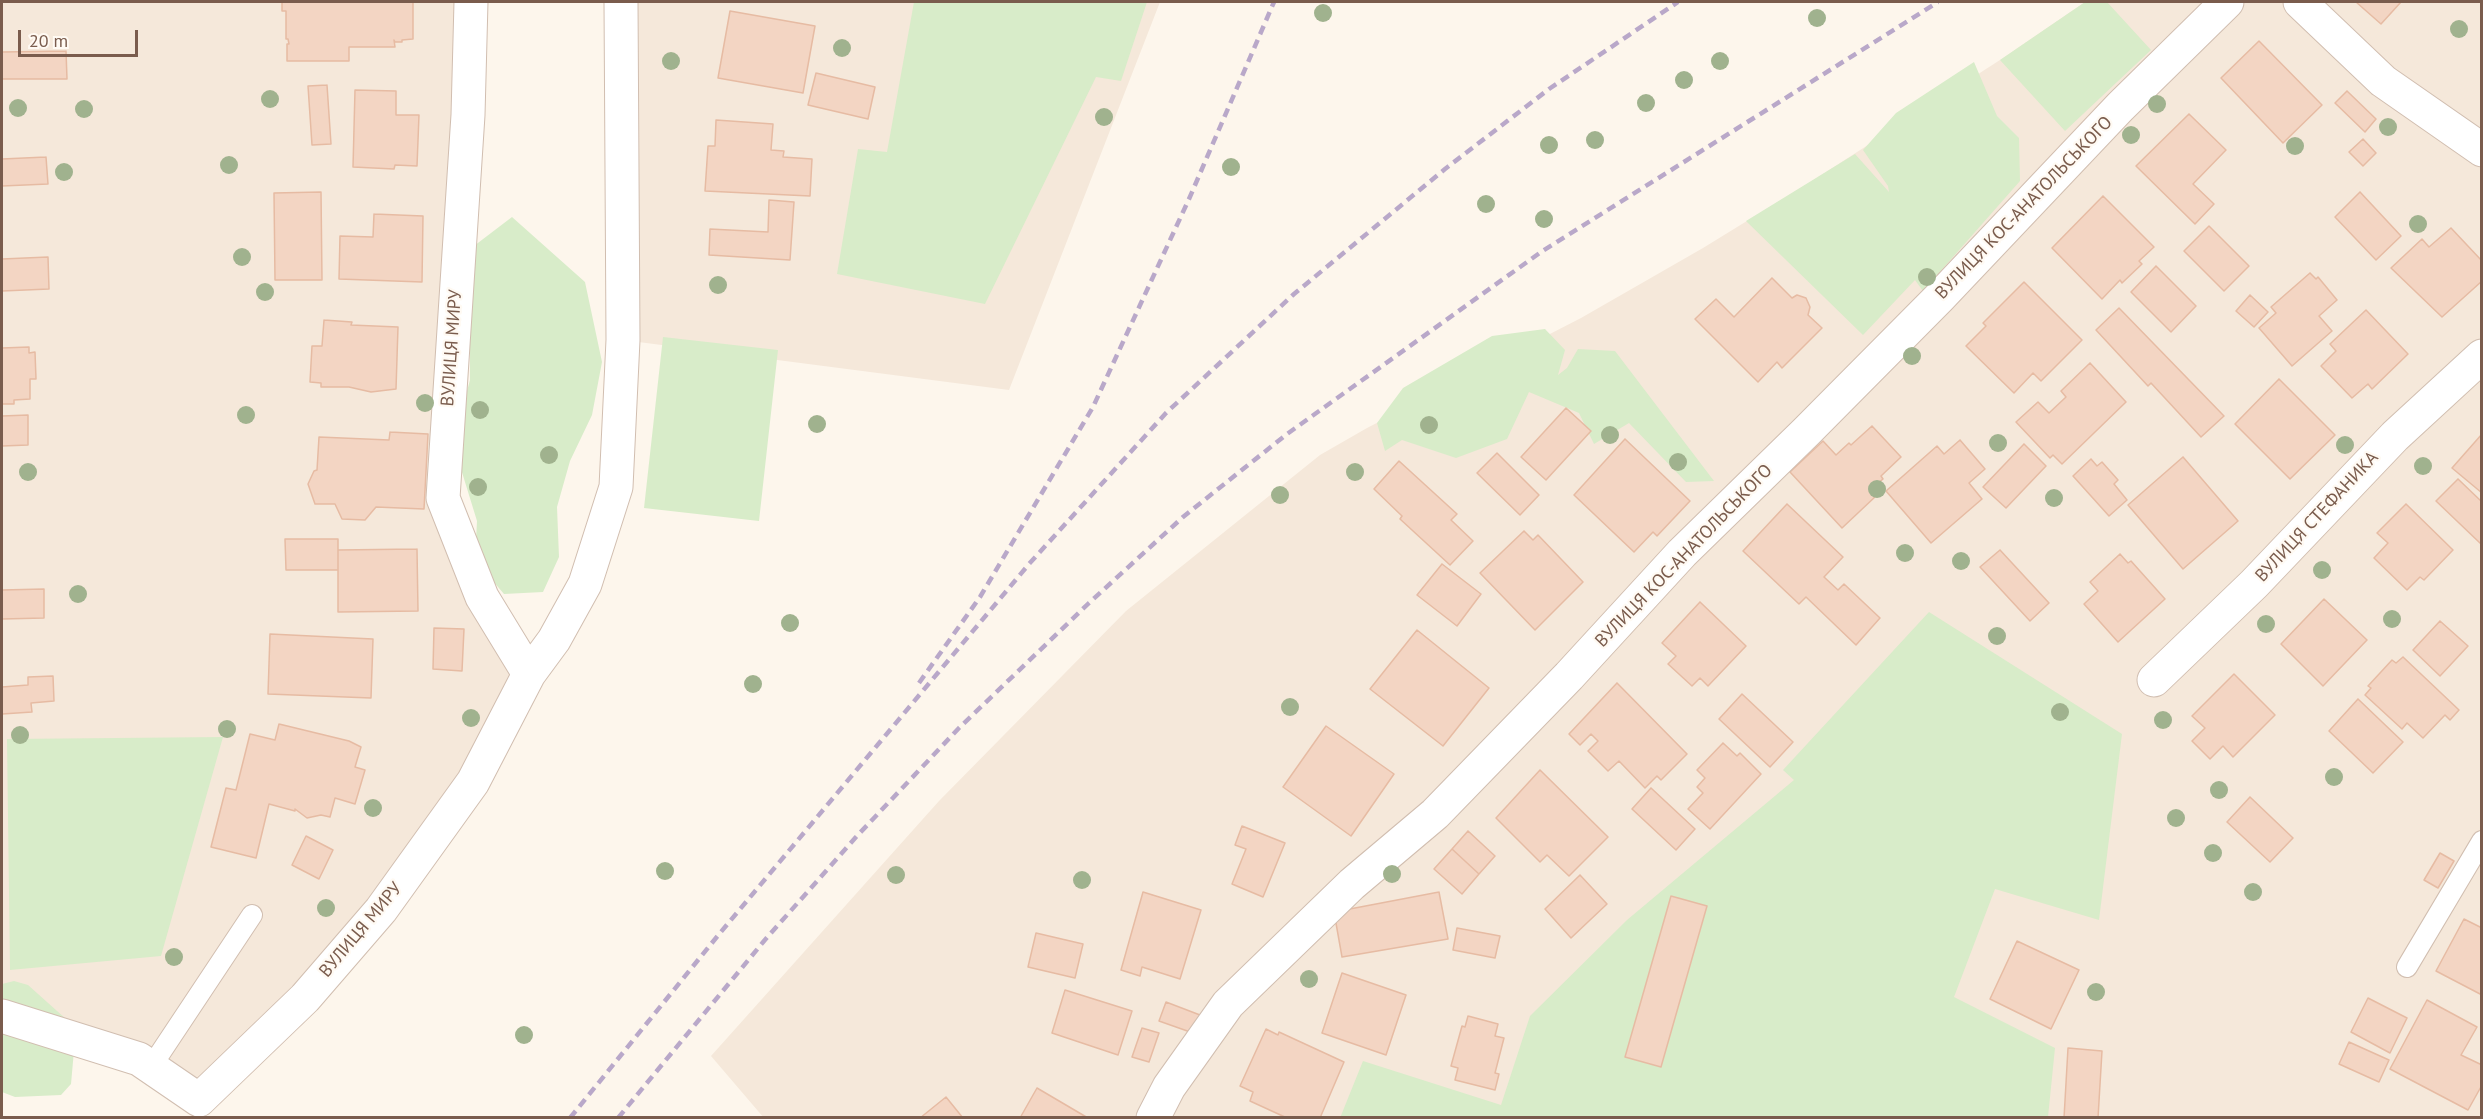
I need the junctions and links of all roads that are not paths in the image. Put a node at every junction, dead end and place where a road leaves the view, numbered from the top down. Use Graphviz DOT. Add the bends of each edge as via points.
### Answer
graph roads {
  1 [pos="471,2"];
  2 [pos="621,2"];
  3 [pos="2228,2"];
  4 [pos="2300,2"];
  5 [pos="2481,150"];
  6 [pos="2481,356"];
  7 [pos="529,674"];
  8 [pos="2154,680"];
  9 [pos="2481,841"];
  10 [pos="252,915"];
  11 [pos="2408,967"];
  12 [pos="2,1016"];
  13 [pos="145,1063"];
  14 [pos="195,1109"];
  15 [pos="1153,1118"];
  1 -- 7 [label="street, ВУЛИЦЯ МИРУ" via="468,115 443,498 482,597"];
  2 -- 7 [label="street, ВУЛИЦЯ МИРУ" via="623,340 616,487 585,584 554,640"];
  3 -- 15 [label="street, ВУЛИЦЯ КОС-АНАТОЛЬСЬКОГО" via="2120,108 1939,298 1682,553 1435,814 1352,884 1228,1004 1169,1088"];
  4 -- 5 [label="street" via="2383,81"];
  6 -- 8 [label="street, ВУЛИЦЯ СТЕФАНИКА" via="2395,436 2254,584"];
  7 -- 14 [label="street, ВУЛИЦЯ МИРУ" via="473,782 381,910 305,998"];
  9 -- 11 [label="lane"];
  10 -- 13 [label="lane"];
  12 -- 13 [label="street, ВУЛИЦЯ МИРУ"];
  13 -- 14 [label="street, ВУЛИЦЯ МИРУ"];
}
